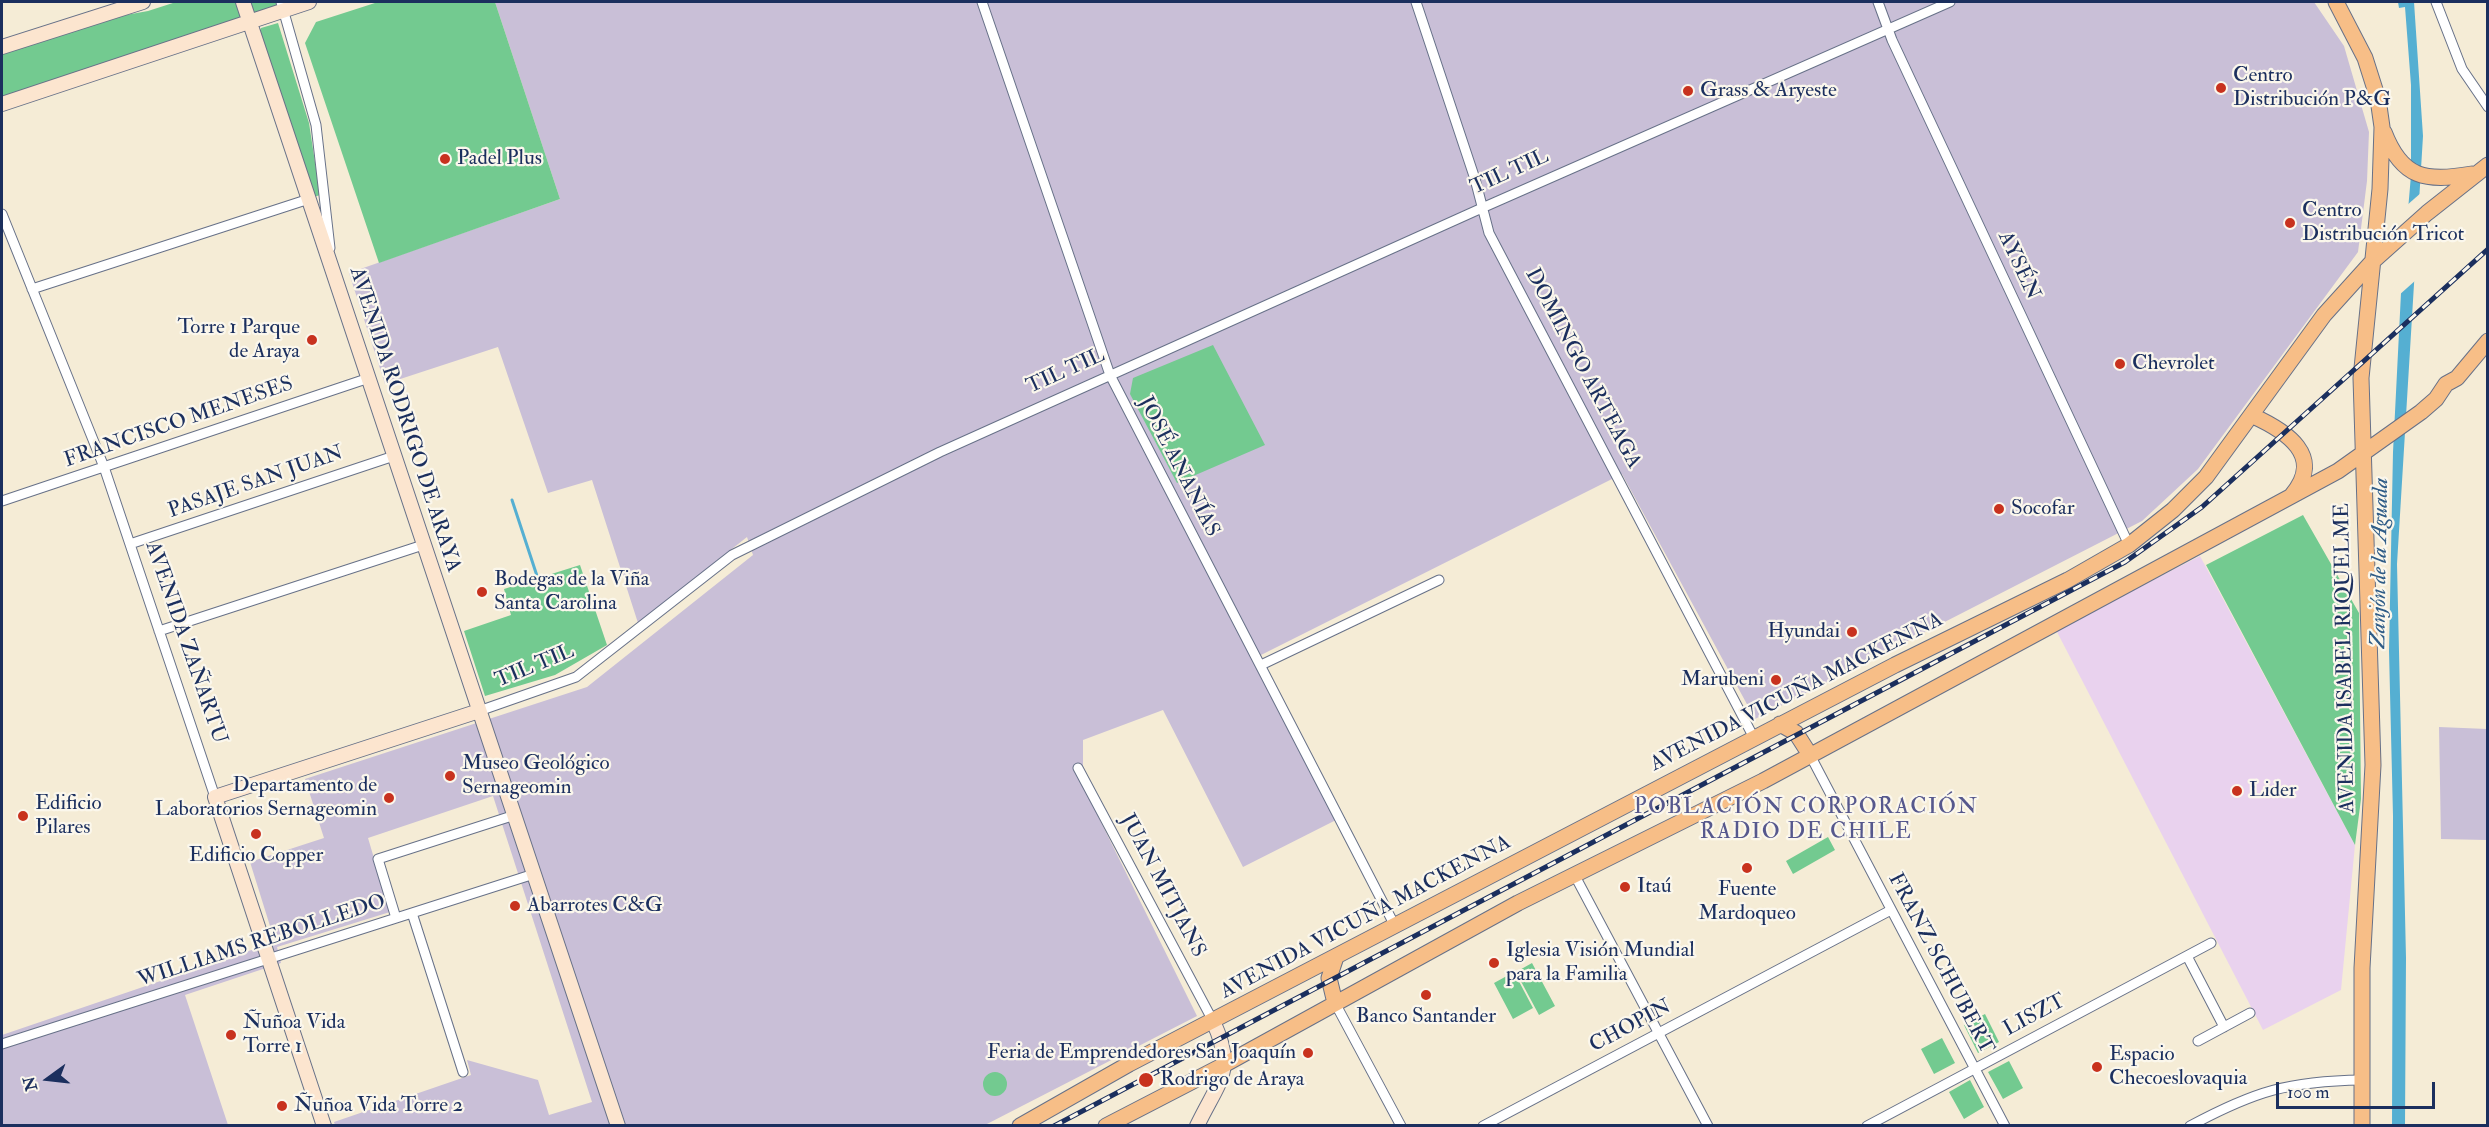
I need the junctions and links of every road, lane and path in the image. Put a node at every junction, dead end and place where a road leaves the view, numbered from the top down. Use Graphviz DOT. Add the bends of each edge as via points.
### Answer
graph roads {
  1 [pos="142,2"];
  2 [pos="243,2"];
  3 [pos="309,2"];
  4 [pos="982,2"];
  5 [pos="1416,2"];
  6 [pos="1878,2"];
  7 [pos="1950,2"];
  8 [pos="2336,2"];
  9 [pos="2436,2"];
  10 [pos="282,6"];
  11 [pos="249,21"];
  12 [pos="1887,30"];
  13 [pos="2,47"];
  14 [pos="2,104"];
  15 [pos="2487,107"];
  16 [pos="2382,127"];
  17 [pos="2481,169"];
  18 [pos="309,199"];
  19 [pos="1482,208"];
  20 [pos="2,214"];
  21 [pos="2371,262"];
  22 [pos="332,268"];
  23 [pos="32,289"];
  24 [pos="2487,341"];
  25 [pos="1110,375"];
  26 [pos="369,378"];
  27 [pos="2253,416"];
  28 [pos="394,456"];
  29 [pos="2362,456"];
  30 [pos="104,467"];
  31 [pos="2291,497"];
  32 [pos="2,501"];
  33 [pos="130,544"];
  34 [pos="423,545"];
  35 [pos="2129,545"];
  36 [pos="1439,580"];
  37 [pos="159,631"];
  38 [pos="1261,665"];
  39 [pos="479,711"];
  40 [pos="1780,724"];
  41 [pos="1754,738"];
  42 [pos="1810,755"];
  43 [pos="1078,768"];
  44 [pos="215,797"];
  45 [pos="515,815"];
  46 [pos="534,874"];
  47 [pos="1574,874"];
  48 [pos="1891,910"];
  49 [pos="412,913"];
  50 [pos="396,918"];
  51 [pos="1395,926"];
  52 [pos="2211,943"];
  53 [pos="2187,956"];
  54 [pos="1336,957"];
  55 [pos="269,959"];
  56 [pos="1335,1003"];
  57 [pos="2250,1013"];
  58 [pos="1213,1021"];
  59 [pos="2224,1027"];
  60 [pos="1658,1033"];
  61 [pos="2198,1041"];
  62 [pos="2,1044"];
  63 [pos="1226,1064"];
  64 [pos="1974,1068"];
  65 [pos="463,1072"];
  66 [pos="2362,1080"];
  67 [pos="2209,1116"];
  68 [pos="324,1125"];
  69 [pos="618,1125"];
  70 [pos="1020,1125"];
  71 [pos="1106,1125"];
  72 [pos="1197,1125"];
  73 [pos="1401,1125"];
  74 [pos="1483,1125"];
  75 [pos="1708,1125"];
  76 [pos="1867,1125"];
  77 [pos="2005,1125"];
  78 [pos="2190,1125"];
  79 [pos="2214,1125"];
  80 [pos="2362,1125"];
  1 -- 13 [label="main road"];
  2 -- 11 [label="main road, AVENIDA RODRIGO DE ARAYA"];
  3 -- 10 [label="main road"];
  4 -- 25 [label="street, JOSÉ ANANÍAS"];
  5 -- 19 [label="street, DOMINGO ARTEAGA"];
  6 -- 12 [label="street, AYSÉN"];
  7 -- 12 [label="street, TIL TIL"];
  8 -- 16 [label="main road" via="2365,58 2376,89"];
  9 -- 15 [label="street" via="2462,69"];
  10 -- 11 [label="main road"];
  10 -- 22 [label="street" via="316,125"];
  11 -- 14 [label="main road"];
  11 -- 18 [label="main road, AVENIDA RODRIGO DE ARAYA"];
  12 -- 19 [label="street, TIL TIL"];
  12 -- 35 [label="street, AYSÉN"];
  16 -- 17 [label="main road" via="2397,159 2409,170 2430,178"];
  16 -- 21 [label="main road, AVENIDA ISABEL RIQUELME" via="2380,189"];
  17 -- 21 [label="main road, AVENIDA VICUÑA MACKENNA"];
  18 -- 22 [label="main road, AVENIDA RODRIGO DE ARAYA"];
  18 -- 23 [label="street"];
  19 -- 25 [label="street, TIL TIL"];
  19 -- 41 [label="street, DOMINGO ARTEAGA" via="1489,233"];
  20 -- 23 [label="street, AVENIDA ZAÑARTU"];
  21 -- 27 [label="main road, AVENIDA VICUÑA MACKENNA" via="2324,315"];
  21 -- 29 [label="main road, AVENIDA ISABEL RIQUELME" via="2361,378"];
  22 -- 26 [label="main road, AVENIDA RODRIGO DE ARAYA"];
  23 -- 30 [label="street, AVENIDA ZAÑARTU"];
  24 -- 29 [label="main road" via="2436,399"];
  25 -- 38 [label="street, JOSÉ ANANÍAS"];
  25 -- 39 [label="street, TIL TIL" via="760,539 732,555 576,677"];
  26 -- 28 [label="main road, AVENIDA RODRIGO DE ARAYA"];
  26 -- 30 [label="street, FRANCISCO MENESES"];
  27 -- 31 [label="main road" via="2287,434 2300,449 2304,472"];
  27 -- 35 [label="main road, AVENIDA VICUÑA MACKENNA" via="2197,487"];
  28 -- 33 [label="street, PASAJE SAN JUAN"];
  28 -- 34 [label="main road, AVENIDA RODRIGO DE ARAYA"];
  29 -- 31 [label="main road"];
  29 -- 66 [label="main road, AVENIDA ISABEL RIQUELME" via="2373,765 2362,968"];
  30 -- 32 [label="street, FRANCISCO MENESES"];
  30 -- 33 [label="street, AVENIDA ZAÑARTU"];
  31 -- 42 [label="main road"];
  33 -- 37 [label="street, AVENIDA ZAÑARTU"];
  34 -- 37 [label="street"];
  34 -- 39 [label="main road, AVENIDA RODRIGO DE ARAYA"];
  35 -- 40 [label="main road, AVENIDA VICUÑA MACKENNA" via="2068,580"];
  36 -- 38 [label="street"];
  37 -- 44 [label="street, AVENIDA ZAÑARTU"];
  38 -- 51 [label="street, JOSÉ ANANÍAS"];
  39 -- 44 [label="main road, TIL TIL"];
  39 -- 45 [label="main road, AVENIDA RODRIGO DE ARAYA"];
  40 -- 41 [label="main road, AVENIDA VICUÑA MACKENNA"];
  40 -- 42 [label="main road" via="1796,733"];
  41 -- 51 [label="main road, AVENIDA VICUÑA MACKENNA"];
  42 -- 47 [label="main road" via="1700,814"];
  42 -- 48 [label="street, FRANZ SCHUBERT"];
  43 -- 58 [label="street, JUAN MITJANS"];
  44 -- 55 [label="main road, AVENIDA ZAÑARTU"];
  45 -- 46 [label="main road, AVENIDA RODRIGO DE ARAYA"];
  45 -- 50 [label="street" via="378,859"];
  46 -- 49 [label="street, WILLIAMS REBOLLEDO"];
  46 -- 69 [label="main road, AVENIDA RODRIGO DE ARAYA"];
  47 -- 56 [label="main road"];
  47 -- 60 [label="street"];
  48 -- 60 [label="street, CHOPIN"];
  48 -- 64 [label="street, FRANZ SCHUBERT"];
  49 -- 50 [label="street, WILLIAMS REBOLLEDO"];
  49 -- 65 [label="street"];
  50 -- 55 [label="street, WILLIAMS REBOLLEDO"];
  51 -- 54 [label="main road, AVENIDA VICUÑA MACKENNA"];
  52 -- 53 [label="street, LISZT"];
  53 -- 59 [label="street"];
  53 -- 64 [label="street, LISZT"];
  54 -- 56 [label="main road" via="1329,978"];
  54 -- 58 [label="main road, AVENIDA VICUÑA MACKENNA"];
  55 -- 62 [label="street, WILLIAMS REBOLLEDO"];
  55 -- 68 [label="main road, AVENIDA ZAÑARTU"];
  56 -- 63 [label="main road"];
  56 -- 73 [label="street"];
  57 -- 59 [label="street"];
  58 -- 63 [label="main road" via="1225,1048"];
  58 -- 70 [label="main road, AVENIDA VICUÑA MACKENNA"];
  59 -- 61 [label="street"];
  60 -- 74 [label="street, CHOPIN"];
  60 -- 75 [label="street"];
  63 -- 71 [label="main road"];
  63 -- 72 [label="main road"];
  64 -- 76 [label="street, LISZT"];
  64 -- 77 [label="street, FRANZ SCHUBERT"];
  66 -- 67 [label="street" via="2277,1087"];
  66 -- 80 [label="main road, AVENIDA ISABEL RIQUELME"];
  67 -- 78 [label="street"];
  67 -- 79 [label="street"];
}
